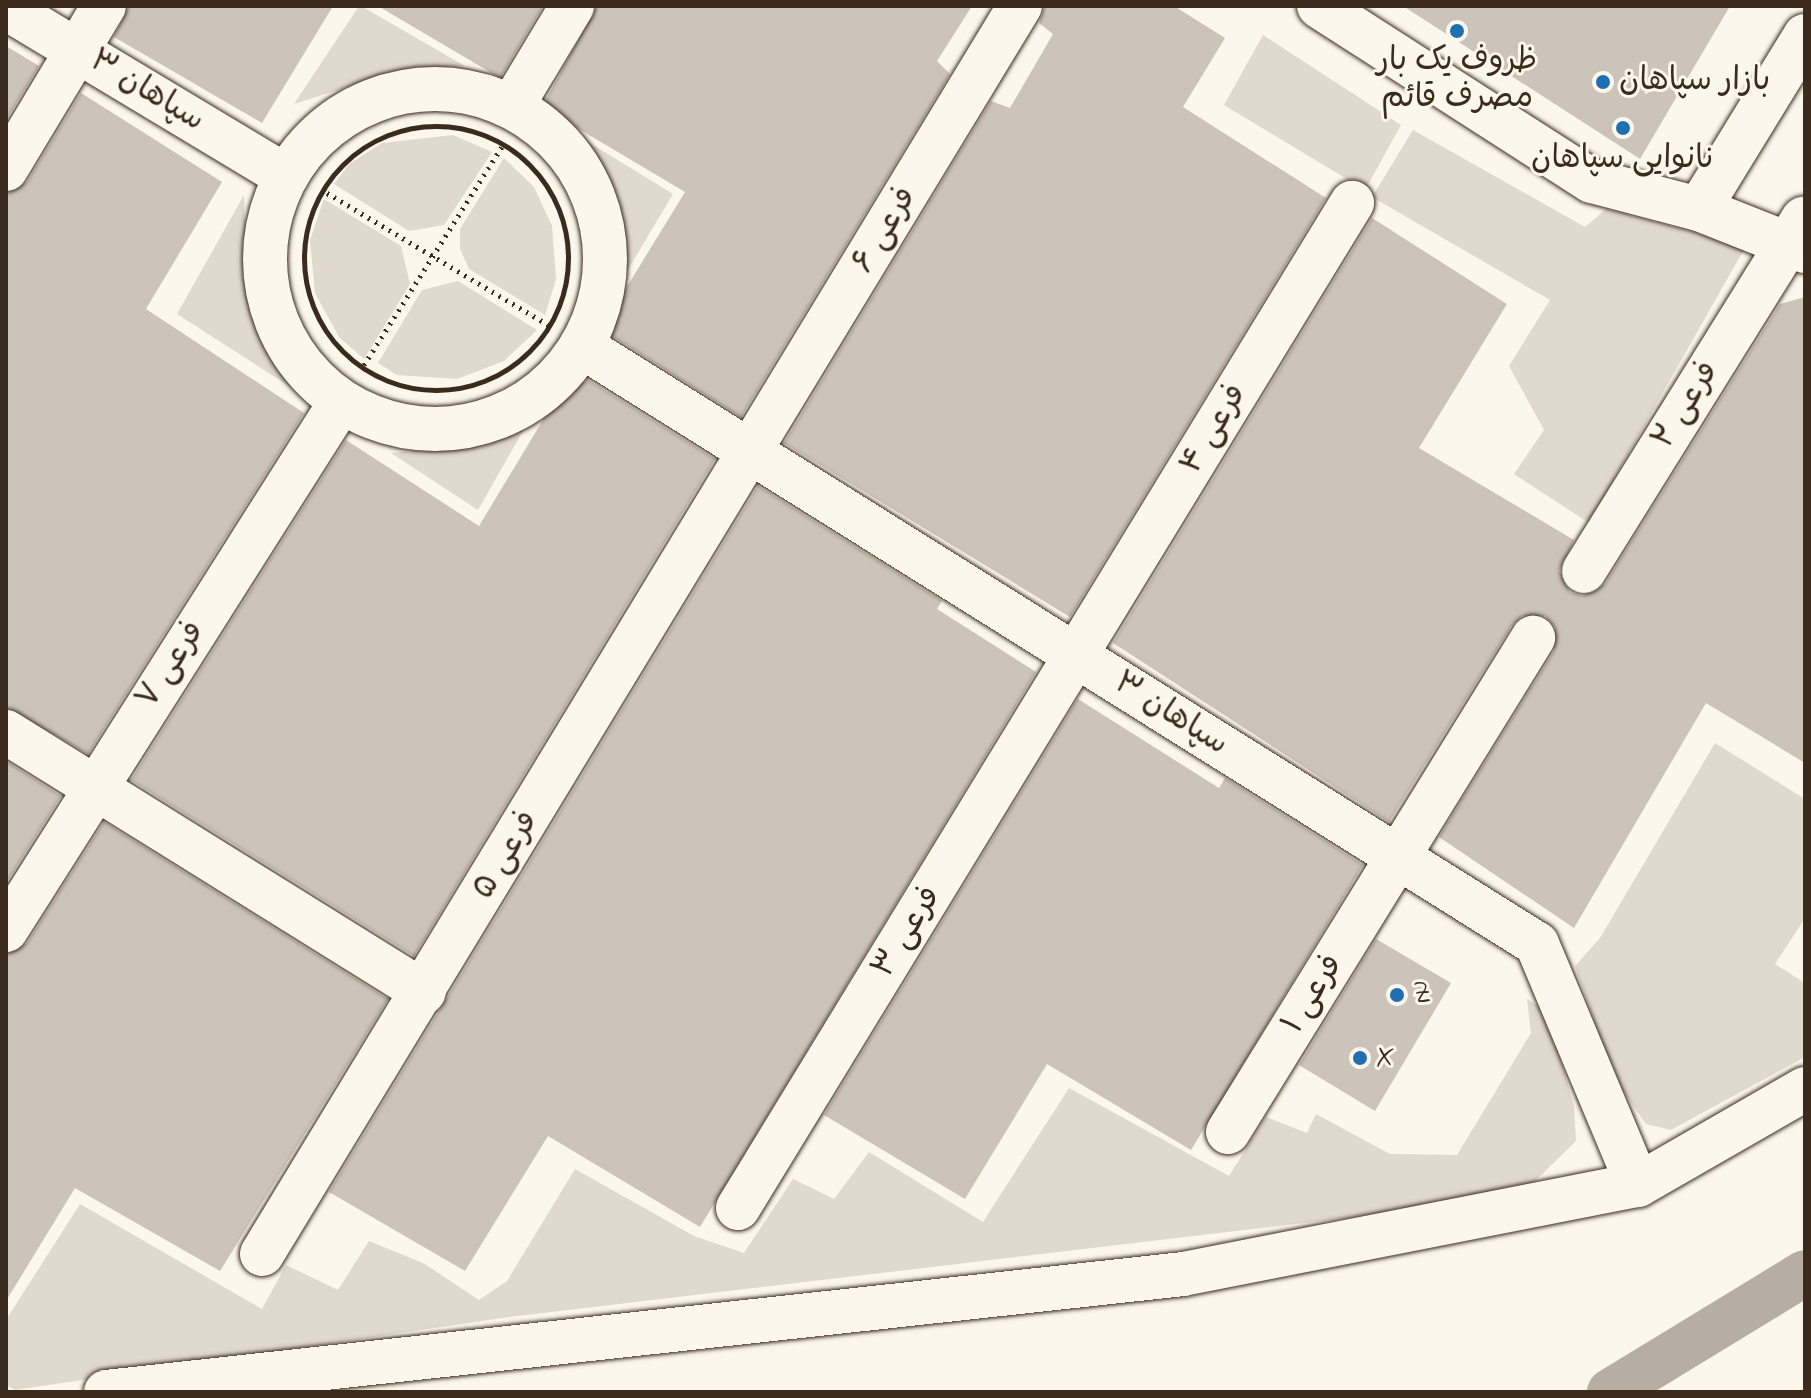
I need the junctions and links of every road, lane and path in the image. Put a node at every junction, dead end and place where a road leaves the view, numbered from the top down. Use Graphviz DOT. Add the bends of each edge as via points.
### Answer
graph roads {
  1 [pos="104,6"];
  2 [pos="572,6"];
  3 [pos="1020,6"];
  4 [pos="1319,6"];
  5 [pos="6,8"];
  6 [pos="1805,36"];
  7 [pos="78,51"];
  8 [pos="508,125"];
  9 [pos="6,169"];
  10 [pos="304,183"];
  11 [pos="1352,203"];
  12 [pos="1699,209"];
  13 [pos="1800,236"];
  14 [pos="433,257"];
  15 [pos="566,336"];
  16 [pos="351,385"];
  17 [pos="751,456"];
  18 [pos="1584,571"];
  19 [pos="1533,638"];
  20 [pos="1077,658"];
  21 [pos="6,732"];
  22 [pos="96,785"];
  23 [pos="1399,857"];
  24 [pos="6,930"];
  25 [pos="424,992"];
  26 [pos="1805,1089"];
  27 [pos="1228,1132"];
  28 [pos="1638,1185"];
  29 [pos="738,1208"];
  30 [pos="262,1254"];
  31 [pos="106,1392"];
  1 -- 7 [label="street"];
  2 -- 8 [label="street"];
  3 -- 17 [label="street, فرعی ۶"];
  4 -- 12 [label="street" via="1592,181"];
  5 -- 7 [label="street, سپاهان ۳"];
  6 -- 12 [label="street"];
  7 -- 9 [label="street"];
  7 -- 10 [label="street, سپاهان ۳"];
  8 -- 10 [label="path" via="402,130"];
  8 -- 10 [label="street" via="463,90 411,89 350,112 318,135"];
  8 -- 14 [label="path"];
  8 -- 15 [label="path" via="563,219"];
  8 -- 15 [label="street" via="566,150 590,185 606,238 603,294"];
  10 -- 14 [label="path"];
  10 -- 16 [label="path" via="305,275 319,322"];
  10 -- 16 [label="street" via="267,223 270,299 302,368"];
  11 -- 20 [label="street, فرعی ۴"];
  12 -- 13 [label="street"];
  13 -- 18 [label="street, فرعی ۲"];
  14 -- 15 [label="path"];
  14 -- 16 [label="path"];
  15 -- 16 [label="path" via="464,388"];
  15 -- 16 [label="street" via="547,389 486,422 445,431 391,425"];
  15 -- 17 [label="street, سپاهان ۳"];
  16 -- 22 [label="street, فرعی ۷"];
  17 -- 20 [label="street, سپاهان ۳"];
  17 -- 25 [label="street, فرعی ۵"];
  19 -- 23 [label="street"];
  20 -- 23 [label="street, سپاهان ۳"];
  20 -- 29 [label="street, فرعی ۳"];
  21 -- 22 [label="street"];
  22 -- 24 [label="street, فرعی ۷"];
  22 -- 25 [label="street"];
  23 -- 27 [label="street, فرعی ۱"];
  23 -- 28 [label="street, سپاهان ۳" via="1537,944"];
  25 -- 30 [label="street, فرعی ۵"];
  26 -- 28 [label="street"];
  28 -- 31 [label="street" via="1183,1274"];
}
